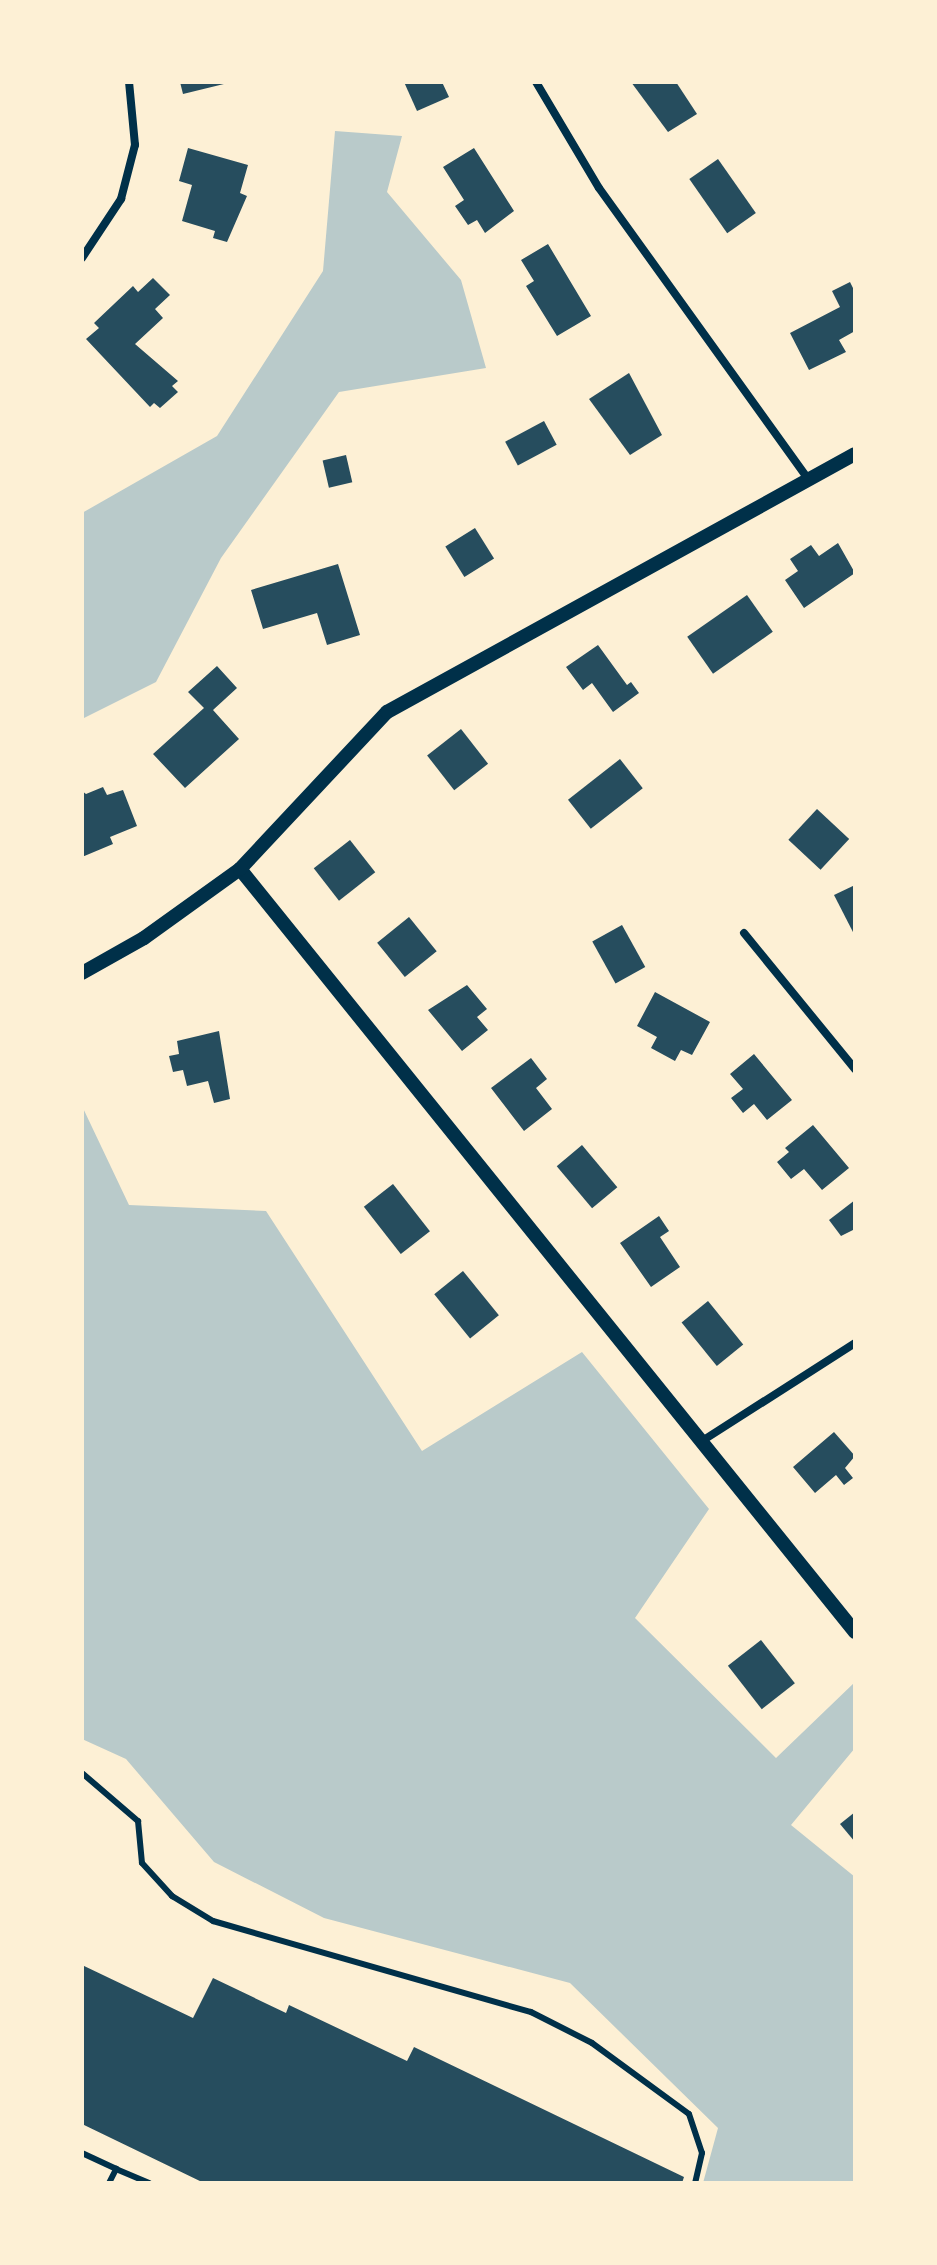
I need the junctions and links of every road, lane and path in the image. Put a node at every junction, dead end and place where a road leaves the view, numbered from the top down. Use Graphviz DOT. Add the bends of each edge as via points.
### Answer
graph roads {
  1 [pos="129,82"];
  2 [pos="536,82"];
  3 [pos="82,258"];
  4 [pos="855,454"];
  5 [pos="807,477"];
  6 [pos="240,869"];
  7 [pos="744,933"];
  8 [pos="82,973"];
  9 [pos="855,1069"];
  10 [pos="855,1343"];
  11 [pos="702,1441"];
  12 [pos="855,1632"];
  13 [pos="82,1773"];
  14 [pos="82,2153"];
  15 [pos="116,2169"];
  16 [pos="109,2183"];
  17 [pos="149,2183"];
  18 [pos="695,2183"];
  1 -- 3 [label="street" via="135,145 121,199"];
  2 -- 5 [label="street" via="599,188"];
  4 -- 5 [label="street"];
  5 -- 6 [label="street" via="387,712"];
  6 -- 8 [label="street" via="144,938"];
  6 -- 11 [label="street"];
  7 -- 9 [label="street"];
  10 -- 11 [label="street"];
  11 -- 12 [label="street"];
  13 -- 18 [label="lane" via="138,1821 142,1863 172,1896 213,1921 531,2012 592,2043 689,2114 702,2153"];
  14 -- 15 [label="lane"];
  15 -- 16 [label="lane"];
  15 -- 17 [label="lane"];
}
